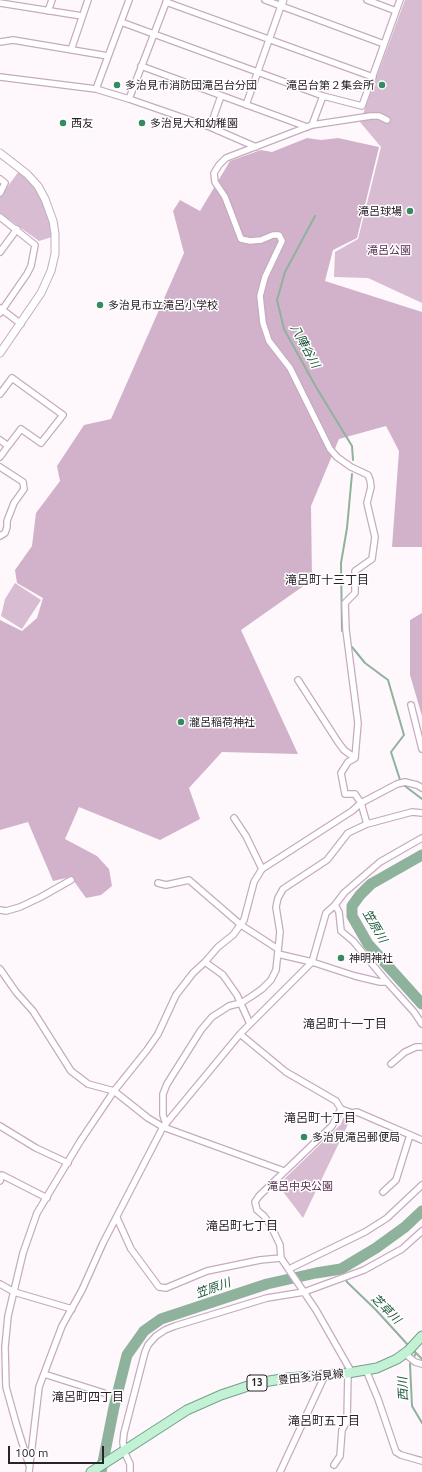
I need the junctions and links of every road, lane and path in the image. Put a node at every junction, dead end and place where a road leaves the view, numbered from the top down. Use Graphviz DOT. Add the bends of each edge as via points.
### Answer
graph roads {
  1 [pos="52,0"];
  2 [pos="88,0"];
  3 [pos="128,0"];
  4 [pos="265,0"];
  5 [pos="367,0"];
  6 [pos="400,0"];
  7 [pos="166,1"];
  8 [pos="0,3"];
  9 [pos="14,3"];
  10 [pos="282,3"];
  11 [pos="48,11"];
  12 [pos="396,11"];
  13 [pos="82,16"];
  14 [pos="121,22"];
  15 [pos="154,34"];
  16 [pos="270,39"];
  17 [pos="0,42"];
  18 [pos="384,44"];
  19 [pos="71,50"];
  20 [pos="108,56"];
  21 [pos="141,66"];
  22 [pos="257,73"];
  23 [pos="0,77"];
  24 [pos="373,77"];
  25 [pos="96,89"];
  26 [pos="222,96"];
  27 [pos="323,96"];
  28 [pos="129,99"];
  29 [pos="246,105"];
  30 [pos="387,120"];
  31 [pos="310,126"];
  32 [pos="210,127"];
  33 [pos="256,147"];
  34 [pos="0,153"];
  35 [pos="0,179"];
  36 [pos="0,192"];
  37 [pos="0,217"];
  38 [pos="17,230"];
  39 [pos="0,252"];
  40 [pos="1,310"];
  41 [pos="21,324"];
  42 [pos="0,353"];
  43 [pos="0,394"];
  44 [pos="0,440"];
  45 [pos="8,446"];
  46 [pos="0,457"];
  47 [pos="0,467"];
  48 [pos="0,536"];
  49 [pos="298,680"];
  50 [pos="411,705"];
  51 [pos="422,749"];
  52 [pos="355,758"];
  53 [pos="422,788"];
  54 [pos="362,803"];
  55 [pos="422,814"];
  56 [pos="234,818"];
  57 [pos="367,824"];
  58 [pos="422,838"];
  59 [pos="262,869"];
  60 [pos="71,880"];
  61 [pos="158,883"];
  62 [pos="335,904"];
  63 [pos="0,910"];
  64 [pos="241,925"];
  65 [pos="278,951"];
  66 [pos="205,962"];
  67 [pos="312,962"];
  68 [pos="0,969"];
  69 [pos="387,982"];
  70 [pos="241,1003"];
  71 [pos="250,1024"];
  72 [pos="422,1024"];
  73 [pos="240,1034"];
  74 [pos="422,1046"];
  75 [pos="391,1064"];
  76 [pos="114,1091"];
  77 [pos="341,1109"];
  78 [pos="0,1126"];
  79 [pos="164,1126"];
  80 [pos="410,1135"];
  81 [pos="422,1140"];
  82 [pos="68,1163"];
  83 [pos="284,1171"];
  84 [pos="0,1181"];
  85 [pos="422,1186"];
  86 [pos="383,1192"];
  87 [pos="47,1198"];
  88 [pos="117,1218"];
  89 [pos="422,1231"];
  90 [pos="281,1258"];
  91 [pos="289,1269"];
  92 [pos="0,1284"];
  93 [pos="14,1292"];
  94 [pos="304,1292"];
  95 [pos="72,1309"];
  96 [pos="422,1336"];
  97 [pos="409,1352"];
  98 [pos="422,1364"];
  99 [pos="366,1370"];
  100 [pos="350,1373"];
  101 [pos="44,1374"];
  102 [pos="325,1375"];
  103 [pos="104,1393"];
  104 [pos="121,1453"];
  105 [pos="422,1461"];
  106 [pos="29,1465"];
  107 [pos="334,1465"];
  108 [pos="29,1472"];
  109 [pos="91,1472"];
  110 [pos="130,1472"];
  111 [pos="280,1472"];
  1 -- 11 [label="street"];
  2 -- 13 [label="street"];
  3 -- 14 [label="street"];
  4 -- 10 [label="street"];
  5 -- 12 [label="street"];
  6 -- 12 [label="street"];
  7 -- 15 [label="street"];
  7 -- 16 [label="street"];
  8 -- 9 [label="street"];
  9 -- 11 [label="street"];
  10 -- 16 [label="street"];
  10 -- 18 [label="street"];
  11 -- 13 [label="street"];
  12 -- 18 [label="street"];
  13 -- 19 [label="street"];
  14 -- 15 [label="street"];
  14 -- 20 [label="street"];
  15 -- 21 [label="street"];
  15 -- 22 [label="street"];
  16 -- 22 [label="street"];
  16 -- 24 [label="street"];
  17 -- 19 [label="street" via="13,40"];
  18 -- 24 [label="street"];
  19 -- 20 [label="street"];
  20 -- 25 [label="street"];
  21 -- 26 [label="street"];
  21 -- 28 [label="street"];
  22 -- 27 [label="street"];
  22 -- 29 [label="street"];
  23 -- 25 [label="street"];
  24 -- 27 [label="street" via="362,106"];
  25 -- 28 [label="street"];
  26 -- 29 [label="street"];
  26 -- 32 [label="street"];
  27 -- 31 [label="street"];
  28 -- 32 [label="street"];
  29 -- 31 [label="street"];
  30 -- 31 [label="street" via="371,116"];
  31 -- 33 [label="street"];
  32 -- 33 [label="street"];
  33 -- 52 [label="street" via="226,158 219,165 214,177 225,197 241,239 261,240 279,235 282,241 265,277 260,296 263,322 269,341 290,368 330,449 351,467 368,475 370,480 367,503 375,537 372,559 355,571 355,592 345,603 358,723"];
  34 -- 41 [label="street" via="38,186 52,217 55,234 55,254 51,270 41,293"];
  35 -- 36 [label="street" via="6,183"];
  37 -- 38 [label="street"];
  38 -- 39 [label="street"];
  38 -- 40 [label="street" via="35,245 34,253 27,274"];
  40 -- 41 [label="street"];
  41 -- 42 [label="street"];
  43 -- 45 [label="street" via="12,378 63,415 41,443 21,429"];
  44 -- 45 [label="street"];
  45 -- 46 [label="street"];
  47 -- 48 [label="street" via="23,482 24,489 14,503 5,533"];
  49 -- 52 [label="street" via="338,742"];
  50 -- 51 [label="street"];
  52 -- 54 [label="street" via="348,762 341,773 345,794 355,794"];
  53 -- 54 [label="street" via="405,782"];
  54 -- 57 [label="street"];
  54 -- 59 [label="street"];
  55 -- 57 [label="street" via="412,812"];
  56 -- 59 [label="street"];
  57 -- 65 [label="street" via="348,833 327,860 283,889 276,907 280,932"];
  58 -- 62 [label="street" via="380,862 344,892"];
  59 -- 64 [label="street" via="254,882"];
  60 -- 63 [label="street" via="20,906 6,911"];
  61 -- 64 [label="street" via="189,880"];
  62 -- 67 [label="street" via="326,913"];
  62 -- 69 [label="street" via="339,912 341,931 353,941"];
  64 -- 65 [label="street"];
  64 -- 66 [label="street"];
  65 -- 67 [label="street"];
  65 -- 70 [label="street" via="276,970 271,980"];
  66 -- 70 [label="street" via="223,975"];
  66 -- 76 [label="street" via="192,973 176,995 158,1034"];
  67 -- 69 [label="street" via="355,976"];
  67 -- 71 [label="street"];
  68 -- 76 [label="street" via="33,1011 71,1071 88,1084"];
  69 -- 72 [label="street"];
  70 -- 71 [label="street"];
  70 -- 79 [label="street" via="229,1006 212,1017 170,1078 163,1094"];
  71 -- 73 [label="street"];
  73 -- 77 [label="street" via="286,1072 336,1101"];
  73 -- 79 [label="street"];
  74 -- 75 [label="street" via="405,1052"];
  76 -- 79 [label="street" via="148,1118"];
  76 -- 82 [label="street" via="80,1140"];
  77 -- 80 [label="street" via="357,1112"];
  77 -- 83 [label="street" via="332,1126"];
  78 -- 82 [label="street" via="36,1148"];
  79 -- 83 [label="street"];
  79 -- 88 [label="street"];
  80 -- 81 [label="street"];
  80 -- 86 [label="street" via="396,1180"];
  82 -- 87 [label="street"];
  83 -- 90 [label="street" via="255,1202 256,1210 271,1226 280,1245"];
  84 -- 87 [label="street" via="2,1175"];
  85 -- 91 [label="street" via="381,1221 351,1239"];
  87 -- 93 [label="street" via="38,1213 23,1253"];
  88 -- 90 [label="street" via="130,1250 159,1287 166,1288 207,1271"];
  88 -- 95 [label="street"];
  89 -- 94 [label="street" via="402,1249 364,1270"];
  90 -- 91 [label="street"];
  91 -- 94 [label="street"];
  92 -- 93 [label="street"];
  93 -- 95 [label="street"];
  93 -- 106 [label="street" via="8,1316 5,1347 6,1387"];
  94 -- 100 [label="street"];
  94 -- 104 [label="street" via="267,1298 175,1326 152,1339 145,1352"];
  95 -- 101 [label="street" via="62,1326"];
  96 -- 97 [label="main road, 豊田多治見線 / 13"];
  97 -- 98 [label="street" via="415,1362"];
  97 -- 99 [label="main road, 豊田多治見線 / 13" via="386,1364"];
  99 -- 100 [label="main road, 豊田多治見線 / 13"];
  99 -- 105 [label="street" via="396,1452 401,1456"];
  100 -- 102 [label="main road, 豊田多治見線 / 13"];
  100 -- 107 [label="street" via="347,1421 342,1430 340,1456"];
  101 -- 103 [label="street"];
  101 -- 106 [label="street" via="39,1387"];
  102 -- 104 [label="main road, 豊田多治見線 / 13" via="257,1383 221,1395 186,1410"];
  102 -- 111 [label="street"];
  104 -- 109 [label="main road, 豊田多治見線 / 13"];
  104 -- 110 [label="street" via="130,1464"];
  106 -- 108 [label="street"];
}
